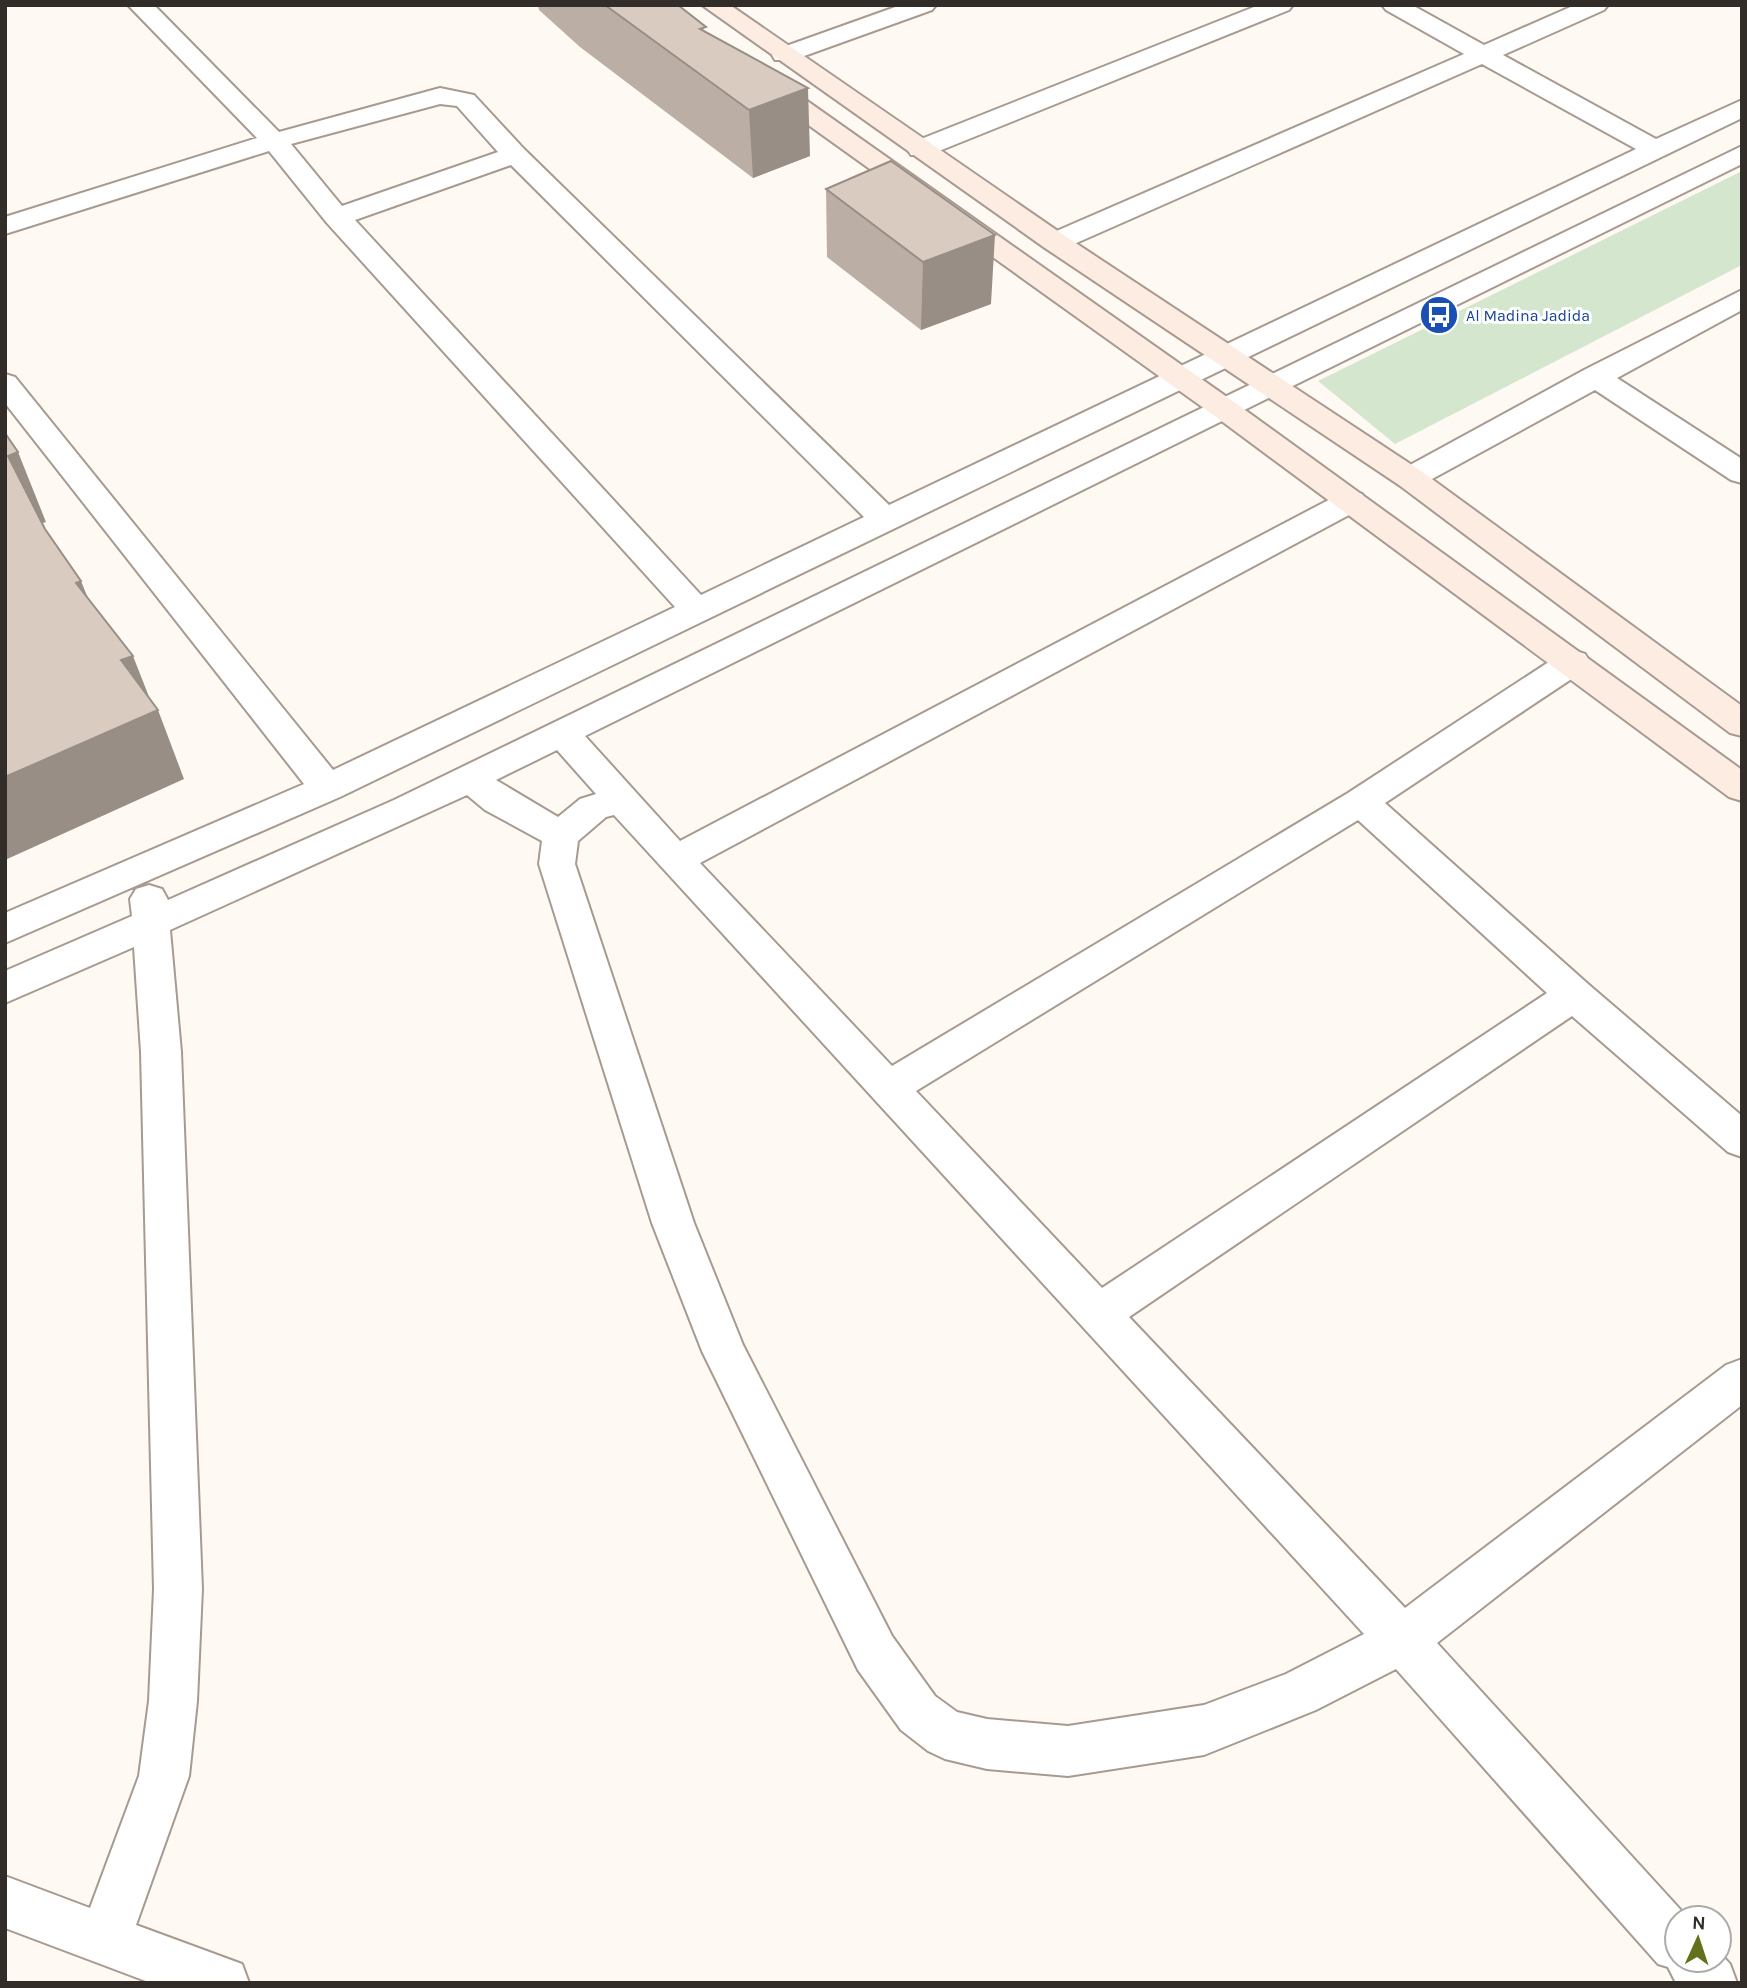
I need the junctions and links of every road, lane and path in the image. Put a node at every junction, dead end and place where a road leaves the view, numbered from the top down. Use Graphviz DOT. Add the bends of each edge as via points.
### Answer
graph roads {
  1 [pos="140,5"];
  2 [pos="714,5"];
  3 [pos="923,5"];
  4 [pos="1281,5"];
  5 [pos="1394,5"];
  6 [pos="1596,5"];
  7 [pos="1480,53"];
  8 [pos="784,55"];
  9 [pos="747,70"];
  10 [pos="1742,108"];
  11 [pos="274,141"];
  12 [pos="920,149"];
  13 [pos="1656,149"];
  14 [pos="1742,154"];
  15 [pos="515,155"];
  16 [pos="337,216"];
  17 [pos="5,226"];
  18 [pos="1055,242"];
  19 [pos="1742,298"];
  20 [pos="1226,356"];
  21 [pos="1594,376"];
  22 [pos="1179,377"];
  23 [pos="5,383"];
  24 [pos="1270,385"];
  25 [pos="1223,408"];
  26 [pos="1742,473"];
  27 [pos="1410,478"];
  28 [pos="1351,501"];
  29 [pos="886,520"];
  30 [pos="697,611"];
  31 [pos="1573,662"];
  32 [pos="1742,724"];
  33 [pos="561,732"];
  34 [pos="469,778"];
  35 [pos="327,788"];
  36 [pos="1742,788"];
  37 [pos="621,799"];
  38 [pos="1361,802"];
  39 [pos="561,835"];
  40 [pos="675,860"];
  41 [pos="146,867"];
  42 [pos="151,923"];
  43 [pos="5,929"];
  44 [pos="5,988"];
  45 [pos="1574,995"];
  46 [pos="887,1088"];
  47 [pos="1742,1140"];
  48 [pos="1099,1313"];
  49 [pos="1742,1379"];
  50 [pos="1402,1640"];
  51 [pos="5,1902"];
  52 [pos="1663,1929"];
  53 [pos="105,1939"];
  54 [pos="223,1983"];
  1 -- 11 [label="street"];
  2 -- 8 [label="street"];
  3 -- 8 [label="street"];
  4 -- 12 [label="street"];
  5 -- 7 [label="street"];
  6 -- 7 [label="street"];
  7 -- 13 [label="street"];
  7 -- 18 [label="street"];
  8 -- 12 [label="street"];
  9 -- 22 [label="street"];
  10 -- 13 [label="street"];
  11 -- 15 [label="street" via="421,100 454,96 465,100"];
  11 -- 16 [label="street"];
  11 -- 17 [label="street"];
  12 -- 18 [label="street"];
  13 -- 20 [label="street"];
  14 -- 24 [label="street"];
  15 -- 16 [label="street"];
  15 -- 29 [label="street"];
  16 -- 30 [label="street"];
  18 -- 20 [label="street"];
  19 -- 21 [label="street"];
  20 -- 22 [label="street"];
  20 -- 24 [label="street"];
  21 -- 26 [label="street"];
  21 -- 27 [label="street"];
  22 -- 25 [label="street"];
  22 -- 29 [label="street"];
  23 -- 35 [label="street"];
  24 -- 25 [label="street"];
  24 -- 27 [label="street"];
  25 -- 28 [label="street"];
  25 -- 33 [label="street"];
  27 -- 32 [label="street"];
  28 -- 31 [label="street"];
  28 -- 40 [label="street"];
  29 -- 30 [label="street"];
  30 -- 35 [label="street"];
  31 -- 36 [label="street"];
  31 -- 38 [label="street"];
  33 -- 34 [label="street"];
  33 -- 37 [label="street"];
  34 -- 39 [label="street" via="498,801"];
  34 -- 42 [label="street"];
  35 -- 41 [label="street"];
  37 -- 39 [label="street" via="593,808"];
  37 -- 40 [label="street"];
  38 -- 45 [label="street"];
  38 -- 46 [label="street"];
  39 -- 50 [label="street" via="557,864 673,1223 719,1339 875,1653 918,1713 945,1734 987,1744 1068,1751 1204,1730 1299,1693"];
  40 -- 46 [label="street"];
  41 -- 42 [label="street"];
  41 -- 43 [label="street"];
  42 -- 44 [label="street"];
  42 -- 53 [label="street" via="161,1052 177,1575 173,1701 164,1776"];
  45 -- 47 [label="street"];
  45 -- 48 [label="street"];
  46 -- 48 [label="street"];
  48 -- 50 [label="street"];
  49 -- 50 [label="street"];
  50 -- 52 [label="street"];
  51 -- 53 [label="street"];
  53 -- 54 [label="street"];
}
